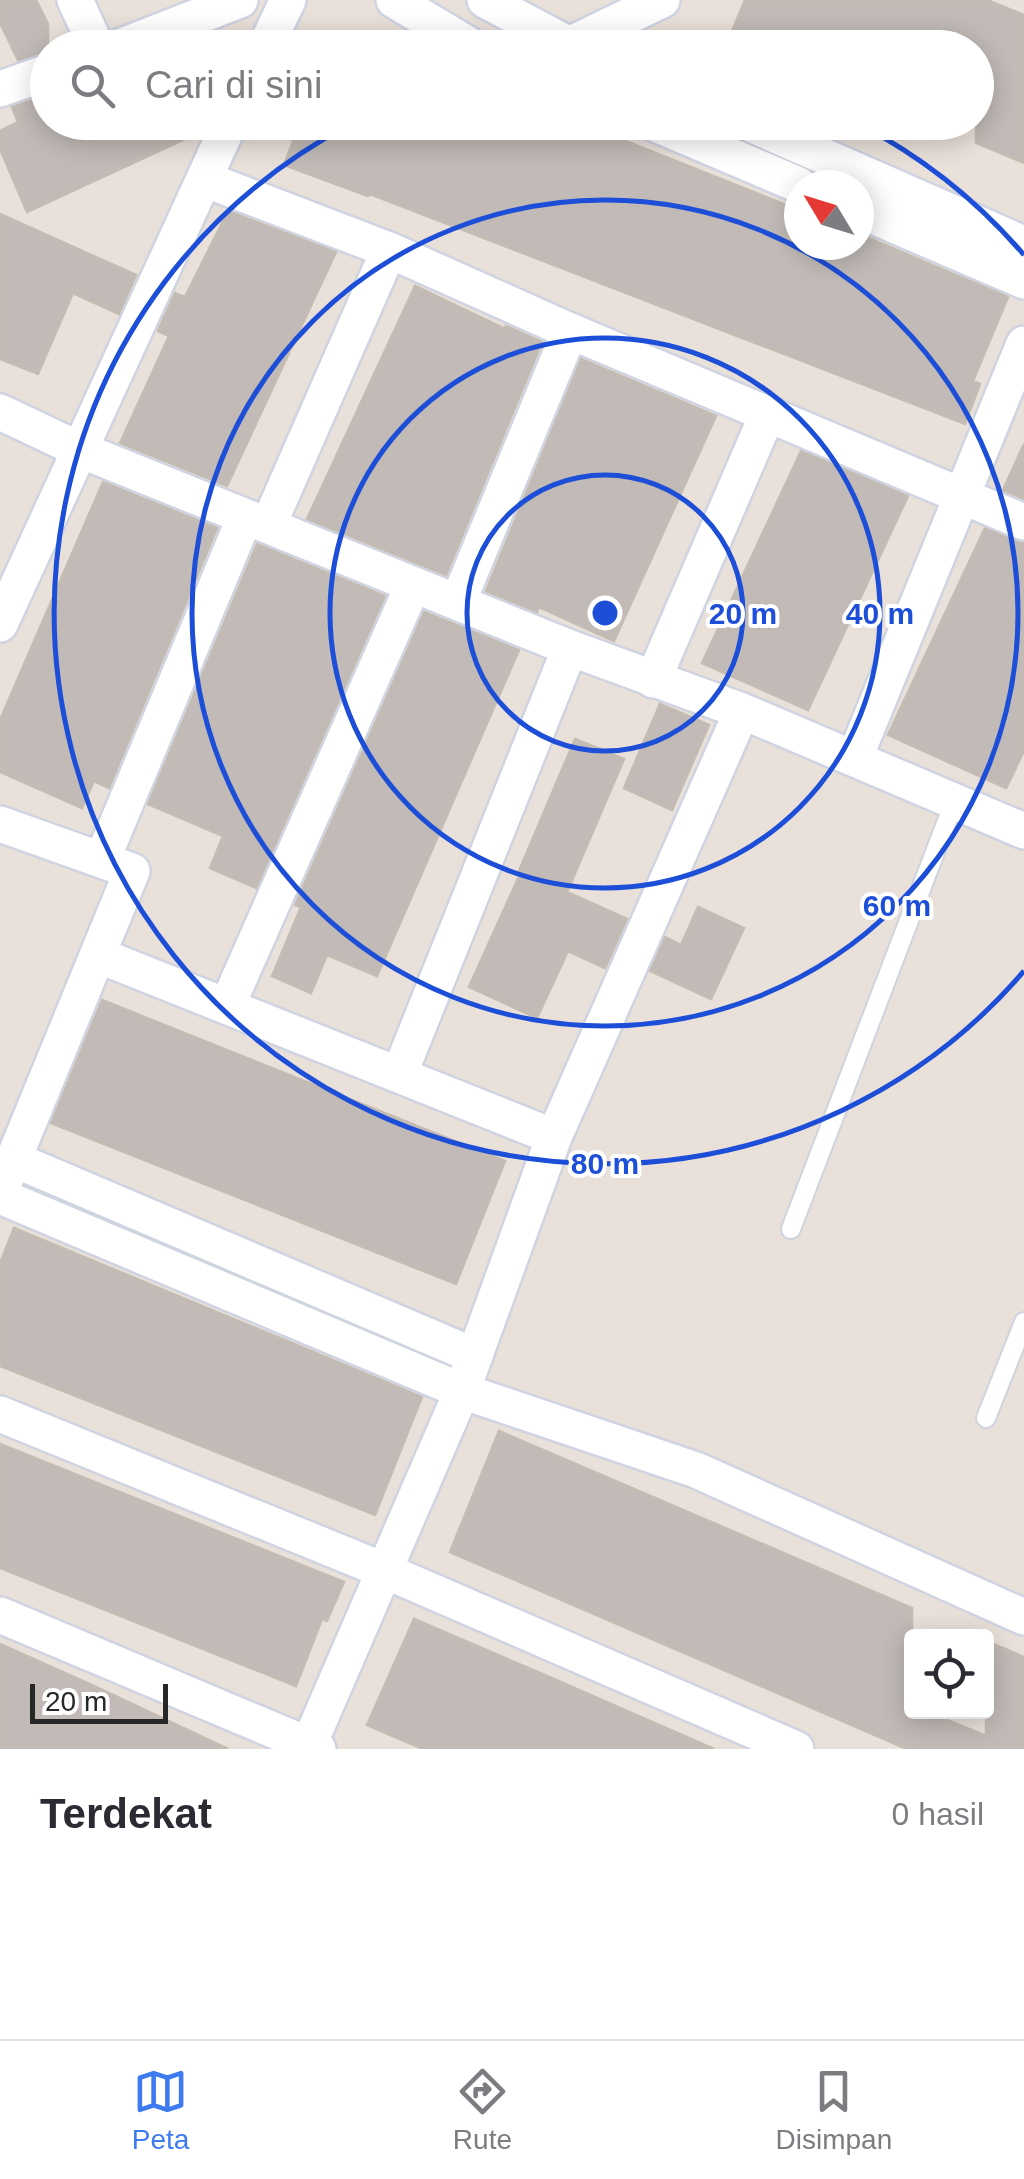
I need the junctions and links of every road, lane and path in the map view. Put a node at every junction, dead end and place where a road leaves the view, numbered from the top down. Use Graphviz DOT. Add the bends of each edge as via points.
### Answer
graph roads {
  1 [pos="75,0"];
  2 [pos="240,0"];
  3 [pos="288,0"];
  4 [pos="394,0"];
  5 [pos="485,0"];
  6 [pos="662,0"];
  7 [pos="89,30"];
  8 [pos="164,30"];
  9 [pos="274,30"];
  10 [pos="444,30"];
  11 [pos="542,30"];
  12 [pos="603,30"];
  13 [pos="30,78"];
  14 [pos="0,89"];
  15 [pos="222,140"];
  16 [pos="693,140"];
  17 [pos="787,140"];
  18 [pos="204,179"];
  19 [pos="784,179"];
  20 [pos="874,216"];
  21 [pos="1024,244"];
  22 [pos="389,250"];
  23 [pos="1024,281"];
  24 [pos="570,330"];
  25 [pos="1024,344"];
  26 [pos="0,412"];
  27 [pos="768,412"];
  28 [pos="78,449"];
  29 [pos="965,495"];
  30 [pos="257,522"];
  31 [pos="1024,522"];
  32 [pos="413,585"];
  33 [pos="458,602"];
  34 [pos="0,624"];
  35 [pos="570,648"];
  36 [pos="653,680"];
  37 [pos="742,711"];
  38 [pos="855,757"];
  39 [pos="955,800"];
  40 [pos="0,824"];
  41 [pos="1024,830"];
  42 [pos="102,860"];
  43 [pos="98,955"];
  44 [pos="226,1006"];
  45 [pos="399,1075"];
  46 [pos="554,1137"];
  47 [pos="14,1159"];
  48 [pos="0,1194"];
  49 [pos="791,1229"];
  50 [pos="1024,1322"];
  51 [pos="475,1356"];
  52 [pos="462,1392"];
  53 [pos="0,1414"];
  54 [pos="986,1418"];
  55 [pos="383,1570"];
  56 [pos="0,1616"];
  57 [pos="1024,1617"];
  58 [pos="312,1748"];
  59 [pos="796,1749"];
  1 -- 7 [label="street"];
  2 -- 8 [label="street"];
  3 -- 9 [label="street"];
  4 -- 10 [label="street"];
  5 -- 11 [label="street"];
  6 -- 12 [label="street"];
  13 -- 14 [label="street"];
  15 -- 18 [label="street"];
  16 -- 19 [label="street"];
  17 -- 21 [label="street"];
  18 -- 22 [label="street"];
  18 -- 28 [label="street"];
  20 -- 23 [label="street"];
  22 -- 24 [label="street"];
  22 -- 30 [label="street"];
  24 -- 27 [label="street"];
  24 -- 33 [label="street"];
  25 -- 29 [label="street"];
  26 -- 28 [label="street"];
  27 -- 29 [label="street"];
  27 -- 36 [label="street"];
  28 -- 30 [label="street"];
  28 -- 34 [label="street"];
  29 -- 31 [label="street"];
  29 -- 38 [label="street"];
  30 -- 32 [label="street"];
  30 -- 42 [label="street"];
  32 -- 33 [label="street"];
  32 -- 44 [label="street"];
  33 -- 35 [label="street"];
  35 -- 36 [label="street"];
  35 -- 45 [label="street"];
  36 -- 37 [label="street"];
  37 -- 38 [label="street"];
  37 -- 46 [label="street"];
  38 -- 39 [label="street"];
  39 -- 41 [label="street"];
  39 -- 49 [label="lane"];
  40 -- 42 [label="street"];
  42 -- 43 [label="street" via="132,872"];
  43 -- 44 [label="street"];
  43 -- 47 [label="street"];
  44 -- 45 [label="street"];
  45 -- 46 [label="street"];
  46 -- 51 [label="street"];
  47 -- 48 [label="street"];
  47 -- 51 [label="street"];
  48 -- 52 [label="street"];
  50 -- 54 [label="lane"];
  51 -- 52 [label="street"];
  52 -- 55 [label="street"];
  52 -- 57 [label="street" via="696,1470"];
  53 -- 55 [label="street"];
  55 -- 58 [label="street"];
  55 -- 59 [label="street"];
  56 -- 58 [label="street"];
}
